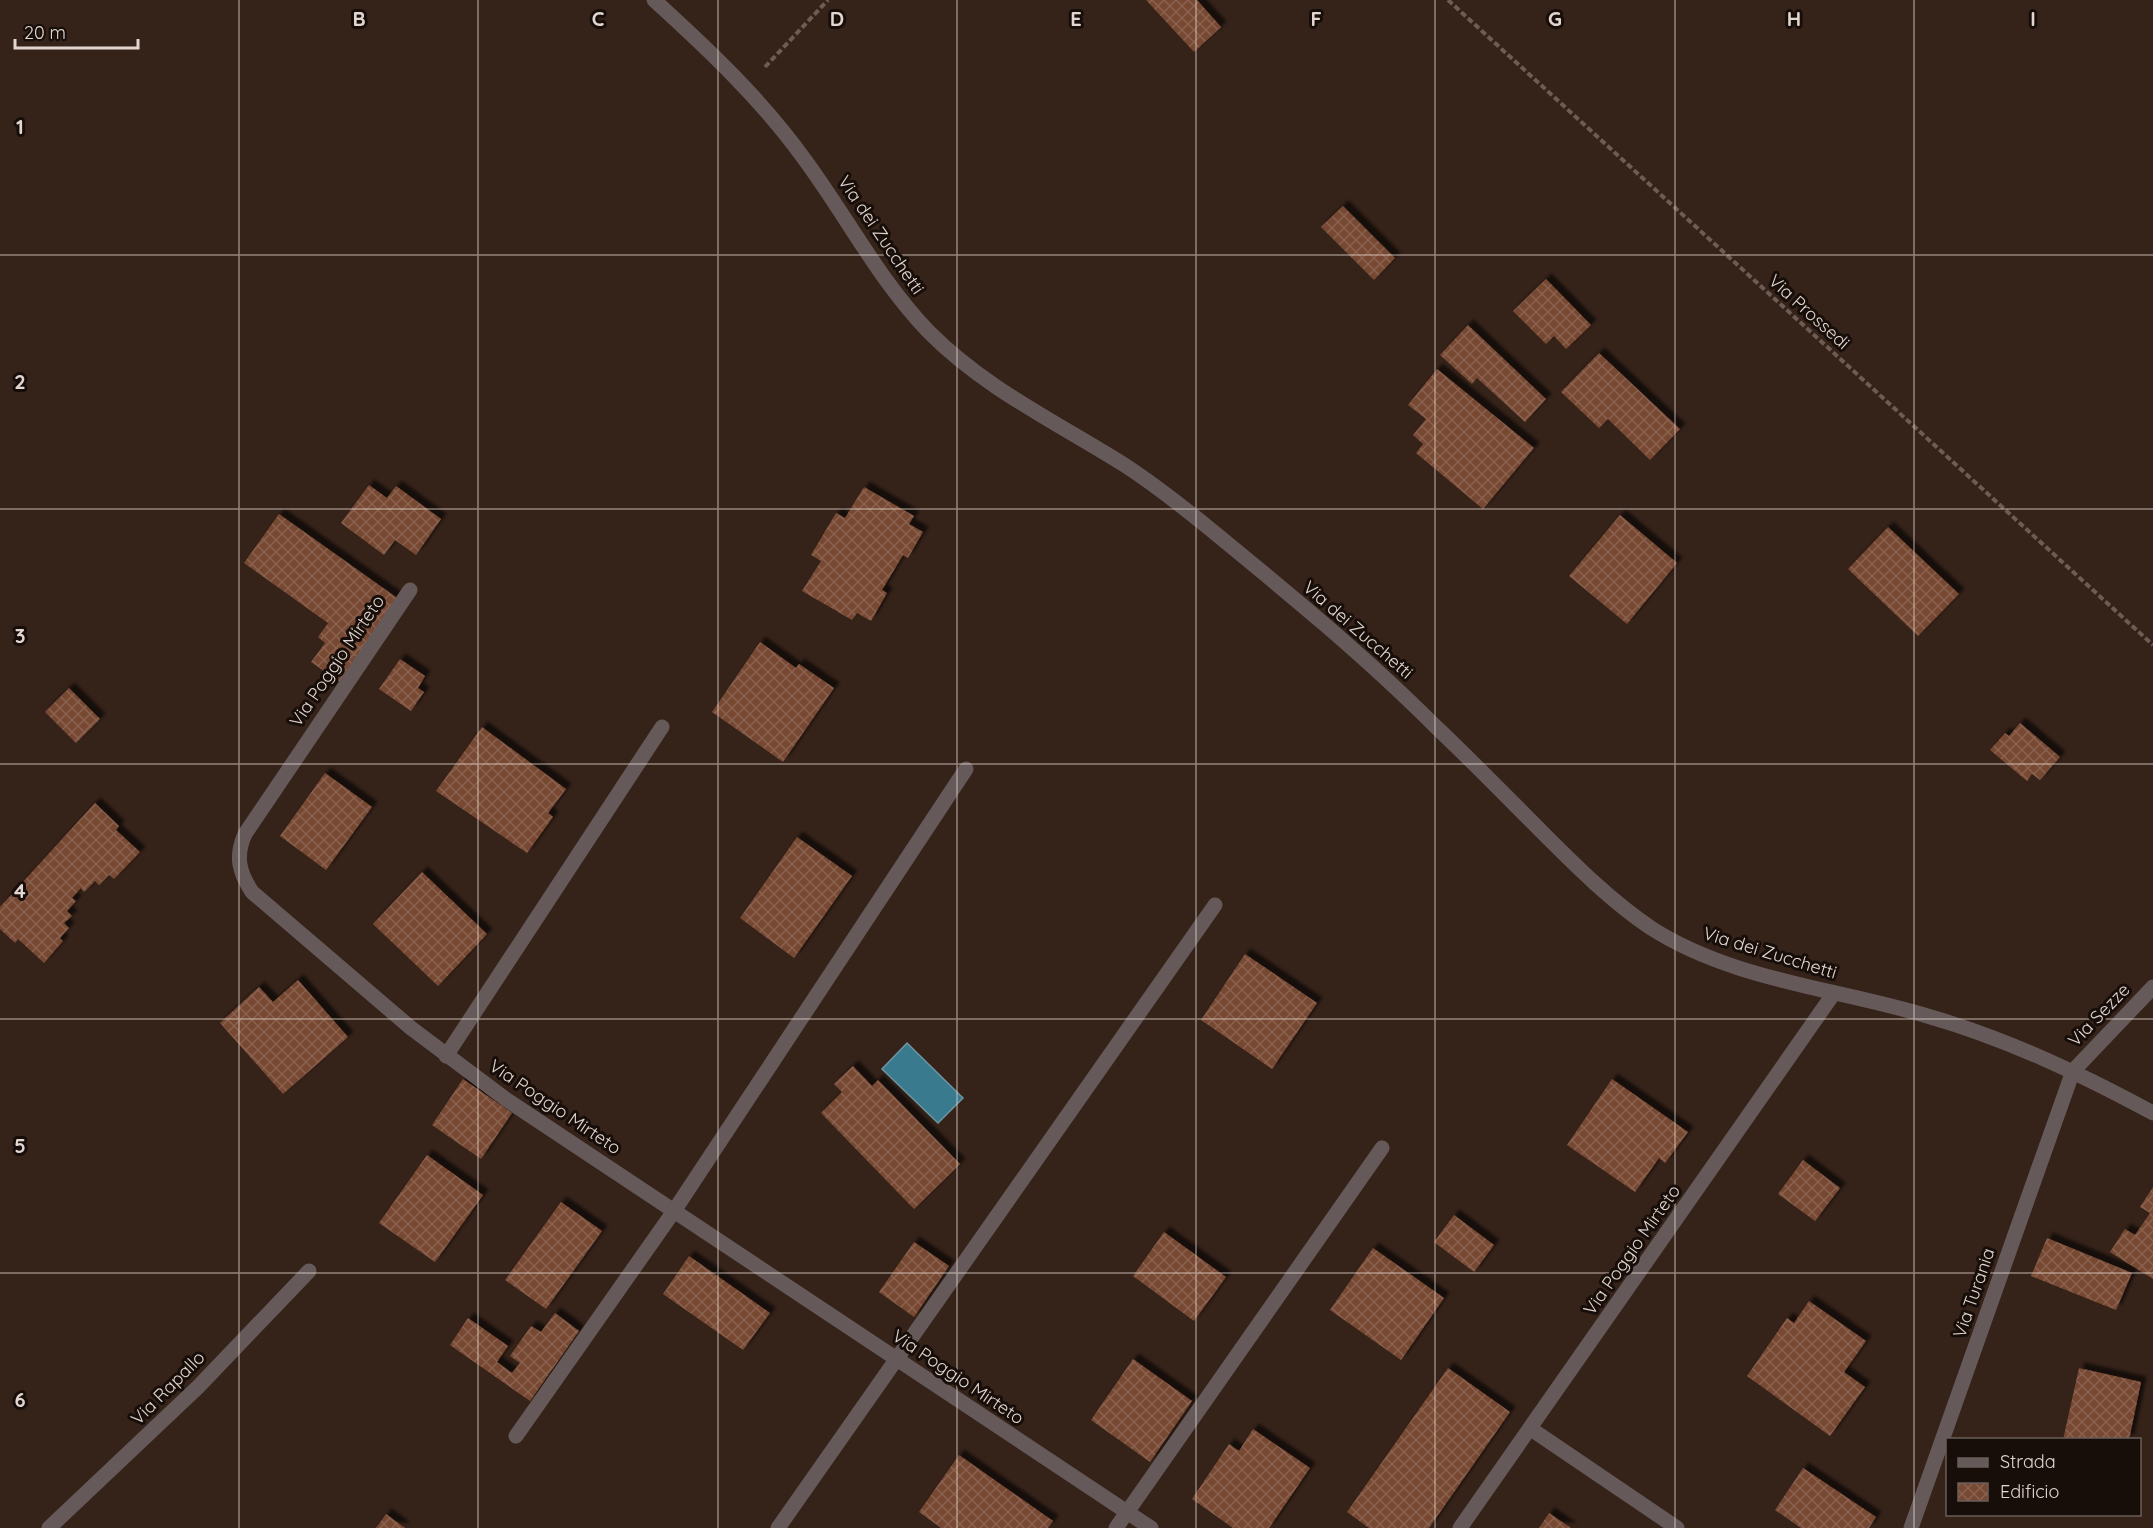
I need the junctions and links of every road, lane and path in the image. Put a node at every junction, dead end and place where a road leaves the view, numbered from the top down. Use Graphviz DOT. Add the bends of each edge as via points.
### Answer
graph roads {
  1 [pos="654,0"];
  2 [pos="828,0"];
  3 [pos="1448,0"];
  4 [pos="746,88"];
  5 [pos="410,590"];
  6 [pos="2153,645"];
  7 [pos="662,727"];
  8 [pos="966,769"];
  9 [pos="1215,905"];
  10 [pos="2153,987"];
  11 [pos="1834,993"];
  12 [pos="446,1056"];
  13 [pos="2073,1071"];
  14 [pos="2153,1113"];
  15 [pos="1382,1148"];
  16 [pos="674,1211"];
  17 [pos="309,1271"];
  18 [pos="897,1359"];
  19 [pos="1531,1429"];
  20 [pos="516,1436"];
  21 [pos="1126,1512"];
  22 [pos="49,1528"];
  23 [pos="778,1528"];
  24 [pos="1116,1528"];
  25 [pos="1151,1528"];
  26 [pos="1460,1528"];
  27 [pos="1677,1528"];
  28 [pos="1911,1528"];
  1 -- 4 [label="street, Via dei Zucchetti"];
  2 -- 4 [label="path"];
  3 -- 6 [label="path, Via Prossedi"];
  4 -- 11 [label="street, Via dei Zucchetti" via="805,159 893,292 960,360 1033,412 1144,478 1204,524 1368,663 1580,869 1635,916 1700,953"];
  5 -- 12 [label="street, Via Poggio Mirteto" via="250,824 241,843 238,863 241,875 260,900"];
  7 -- 12 [label="street"];
  8 -- 16 [label="street"];
  9 -- 18 [label="street"];
  10 -- 13 [label="street, Via Sezze"];
  11 -- 13 [label="street, Via dei Zucchetti" via="1980,1032"];
  11 -- 19 [label="street, Via Poggio Mirteto"];
  12 -- 16 [label="street, Via Poggio Mirteto"];
  13 -- 14 [label="street, Via dei Zucchetti"];
  13 -- 28 [label="street, Via Turania"];
  15 -- 21 [label="street"];
  16 -- 18 [label="street, Via Poggio Mirteto"];
  16 -- 20 [label="street"];
  17 -- 22 [label="street, Via Rapallo" via="191,1395"];
  18 -- 21 [label="street, Via Poggio Mirteto"];
  18 -- 23 [label="street"];
  19 -- 26 [label="street, Via Poggio Mirteto"];
  19 -- 27 [label="street"];
  21 -- 24 [label="street"];
  21 -- 25 [label="street, Via Poggio Mirteto"];
}
